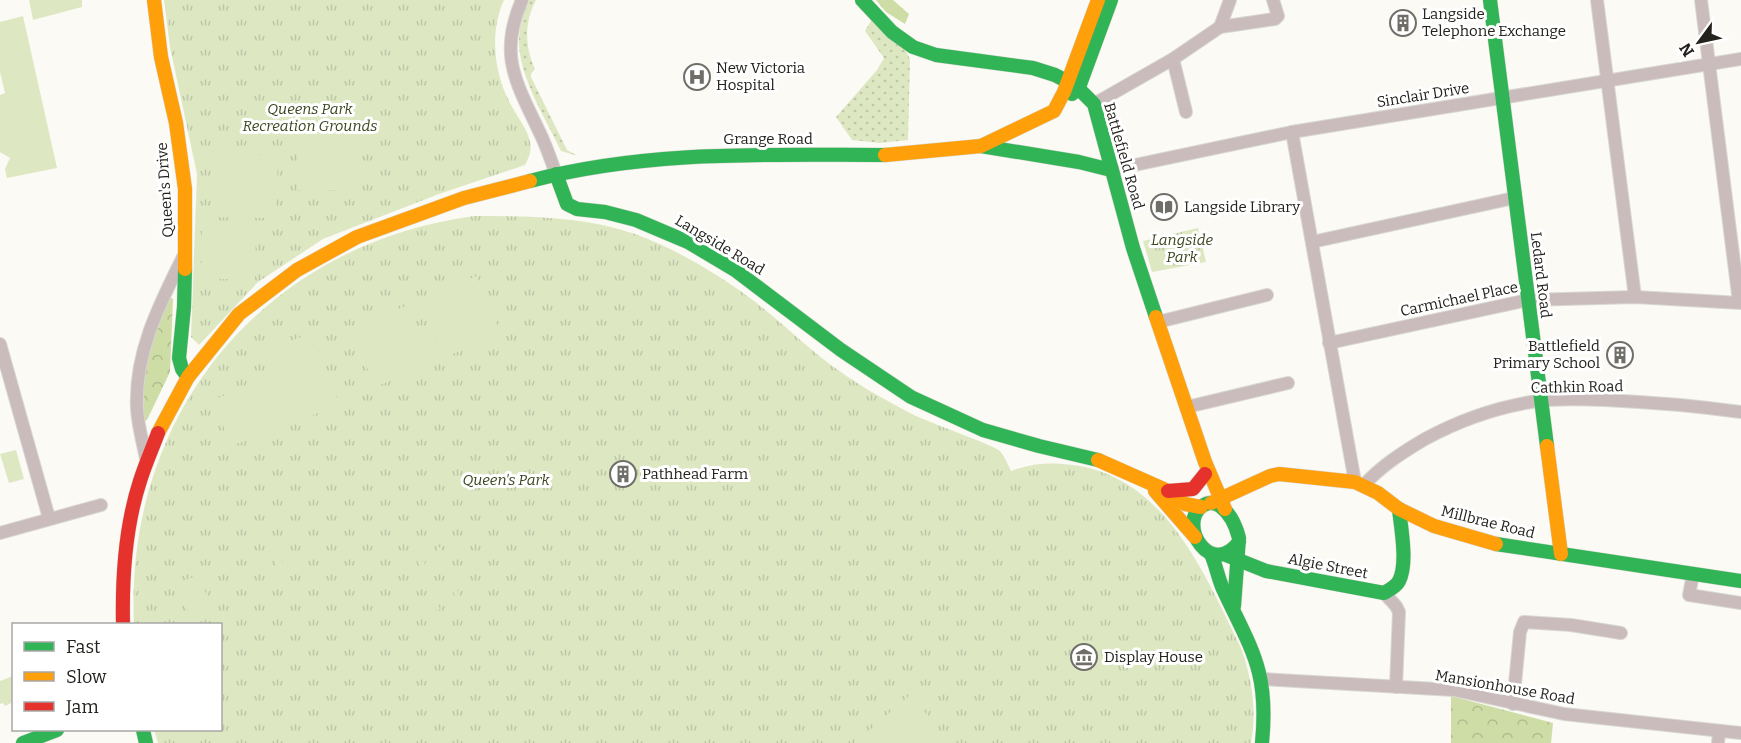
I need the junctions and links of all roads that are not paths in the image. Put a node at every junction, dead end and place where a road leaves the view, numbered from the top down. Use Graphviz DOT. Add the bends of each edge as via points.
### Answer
graph roads {
  1 [pos="154,0"];
  2 [pos="522,0"];
  3 [pos="862,0"];
  4 [pos="1098,0"];
  5 [pos="1111,0"];
  6 [pos="1230,0"];
  7 [pos="1273,0"];
  8 [pos="1490,0"];
  9 [pos="1596,0"];
  10 [pos="1701,0"];
  11 [pos="1220,27"];
  12 [pos="1741,58"];
  13 [pos="1173,59"];
  14 [pos="1709,63"];
  15 [pos="1606,81"];
  16 [pos="1074,84"];
  17 [pos="1501,98"];
  18 [pos="1094,104"];
  19 [pos="1186,112"];
  20 [pos="1292,132"];
  21 [pos="981,146"];
  22 [pos="1111,170"];
  23 [pos="556,174"];
  24 [pos="1514,198"];
  25 [pos="1312,242"];
  26 [pos="186,252"];
  27 [pos="1267,295"];
  28 [pos="1635,297"];
  29 [pos="1528,300"];
  30 [pos="1740,303"];
  31 [pos="1158,322"];
  32 [pos="1329,343"];
  33 [pos="0,344"];
  34 [pos="188,377"];
  35 [pos="1288,383"];
  36 [pos="1540,401"];
  37 [pos="1187,407"];
  38 [pos="1741,412"];
  39 [pos="146,459"];
  40 [pos="1205,468"];
  41 [pos="1149,483"];
  42 [pos="1359,484"];
  43 [pos="1239,490"];
  44 [pos="1168,491"];
  45 [pos="101,505"];
  46 [pos="1212,505"];
  47 [pos="1399,508"];
  48 [pos="50,518"];
  49 [pos="1434,526"];
  50 [pos="0,533"];
  51 [pos="1402,534"];
  52 [pos="1198,540"];
  53 [pos="1210,554"];
  54 [pos="1561,554"];
  55 [pos="1232,557"];
  56 [pos="1266,571"];
  57 [pos="1693,574"];
  58 [pos="1741,581"];
  59 [pos="1235,583"];
  60 [pos="1383,593"];
  61 [pos="1741,603"];
  62 [pos="1234,606"];
  63 [pos="123,623"];
  64 [pos="1621,633"];
  65 [pos="1263,679"];
  66 [pos="1396,687"];
  67 [pos="1513,704"];
  68 [pos="52,731"];
  69 [pos="1741,733"];
  70 [pos="1718,737"];
  71 [pos="23,743"];
  72 [pos="1262,743"];
  1 -- 26 [label="street, Queen's Drive" via="181,156"];
  2 -- 23 [label="street" via="513,26 510,62"];
  3 -- 16 [label="street" via="911,47 968,62 1033,68"];
  4 -- 16 [label="street"];
  5 -- 16 [label="street"];
  6 -- 11 [label="street"];
  7 -- 11 [label="street" via="1278,16 1275,19"];
  8 -- 17 [label="street, Ledard Road"];
  9 -- 15 [label="street"];
  10 -- 14 [label="street"];
  11 -- 13 [label="street"];
  12 -- 14 [label="street, Sinclair Drive"];
  13 -- 18 [label="street"];
  13 -- 19 [label="street"];
  14 -- 15 [label="street, Sinclair Drive"];
  14 -- 30 [label="street"];
  15 -- 17 [label="street, Sinclair Drive"];
  15 -- 28 [label="street"];
  16 -- 18 [label="street, Battlefield Road"];
  16 -- 21 [label="street, Grange Road" via="1054,111"];
  17 -- 20 [label="street, Sinclair Drive"];
  17 -- 24 [label="street, Ledard Road"];
  18 -- 22 [label="street, Battlefield Road"];
  20 -- 22 [label="street, Sinclair Drive"];
  20 -- 25 [label="street"];
  21 -- 22 [label="street, Grange Road" via="1085,162"];
  21 -- 23 [label="street, Grange Road" via="899,155 705,155"];
  22 -- 31 [label="street, Battlefield Road"];
  23 -- 34 [label="street" via="453,202 357,237 297,270 239,314"];
  23 -- 41 [label="street, Langside Road" via="567,204 636,220 688,243 735,270 841,351 911,397 983,430 1104,461"];
  24 -- 25 [label="street"];
  24 -- 29 [label="street, Ledard Road"];
  25 -- 32 [label="street"];
  26 -- 34 [label="street, Queen's Drive" via="179,358"];
  26 -- 39 [label="street" via="156,313 140,363 137,408"];
  27 -- 31 [label="street"];
  28 -- 29 [label="street, Carmichael Place"];
  28 -- 30 [label="street, Carmichael Place"];
  29 -- 32 [label="street, Carmichael Place"];
  29 -- 36 [label="street, Ledard Road"];
  31 -- 37 [label="street, Battlefield Road"];
  32 -- 42 [label="street"];
  33 -- 48 [label="street"];
  34 -- 39 [label="street"];
  35 -- 37 [label="street"];
  36 -- 38 [label="street, Cathkin Road" via="1637,402"];
  36 -- 42 [label="street, Cathkin Road" via="1481,414 1451,426"];
  36 -- 54 [label="street, Ledard Road"];
  37 -- 40 [label="street, Battlefield Road"];
  39 -- 63 [label="street" via="127,535"];
  40 -- 43 [label="street"];
  40 -- 44 [label="street" via="1193,489"];
  40 -- 46 [label="street, Battlefield Road"];
  41 -- 44 [label="street, Langside Road"];
  41 -- 52 [label="street, Langside Road"];
  42 -- 43 [label="street, Millbrae Road" via="1279,474"];
  42 -- 47 [label="street, Millbrae Road"];
  43 -- 46 [label="street, Millbrae Road"];
  44 -- 46 [label="street, Langside Road" via="1185,504"];
  45 -- 48 [label="street"];
  46 -- 52 [label="street" via="1196,513 1192,523"];
  46 -- 55 [label="street" via="1237,528 1239,542"];
  47 -- 49 [label="street, Millbrae Road"];
  47 -- 51 [label="street"];
  48 -- 50 [label="street"];
  49 -- 51 [label="street" via="1416,525"];
  49 -- 54 [label="street, Millbrae Road" via="1499,545"];
  51 -- 60 [label="street" via="1399,580"];
  52 -- 53 [label="street"];
  53 -- 55 [label="street"];
  53 -- 62 [label="street"];
  54 -- 57 [label="street, Millbrae Road"];
  55 -- 56 [label="street, Algie Street"];
  55 -- 59 [label="street"];
  56 -- 59 [label="street, Algie Street"];
  56 -- 60 [label="street, Algie Street"];
  57 -- 58 [label="street, Millbrae Road"];
  57 -- 61 [label="street" via="1689,595"];
  59 -- 62 [label="street"];
  60 -- 66 [label="street" via="1399,612"];
  62 -- 65 [label="street"];
  64 -- 67 [label="street" via="1524,622"];
  65 -- 66 [label="street, Mansionhouse Road"];
  65 -- 72 [label="street"];
  66 -- 67 [label="street, Mansionhouse Road" via="1454,690"];
  67 -- 70 [label="street, Mansionhouse Road"];
  68 -- 71 [label="street"];
  69 -- 70 [label="street, Mansionhouse Road"];
}
